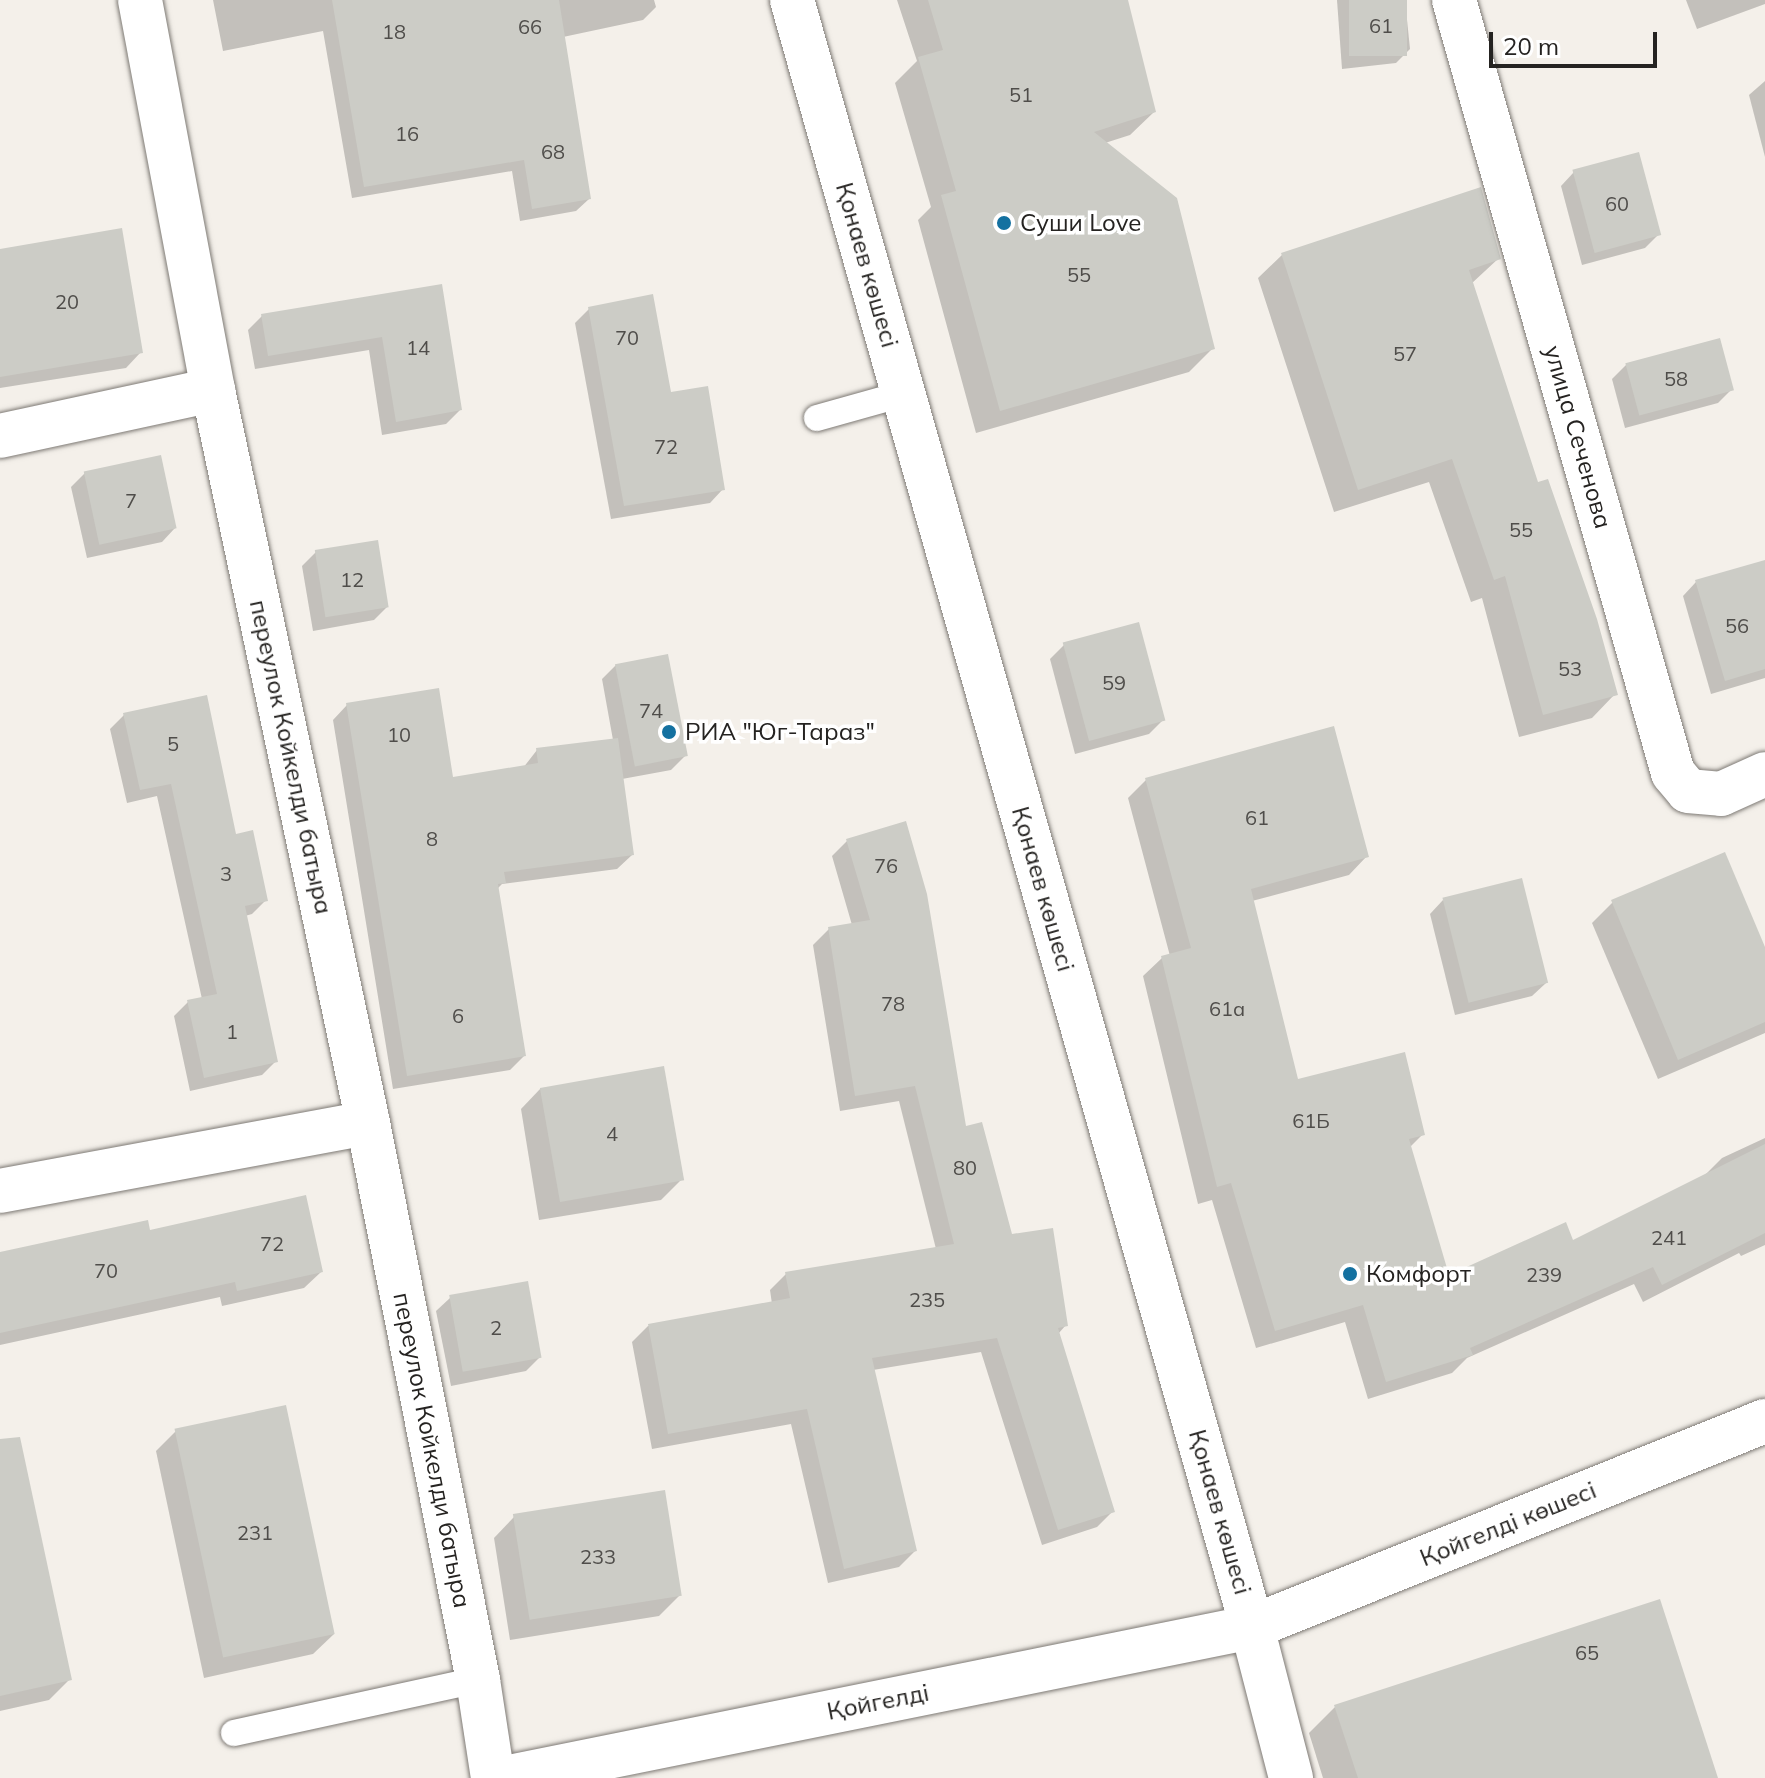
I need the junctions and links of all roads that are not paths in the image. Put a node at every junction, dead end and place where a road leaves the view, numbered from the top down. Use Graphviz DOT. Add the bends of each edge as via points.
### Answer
graph roads {
  1 [pos="140,0"];
  2 [pos="792,0"];
  3 [pos="1454,0"];
  4 [pos="213,390"];
  5 [pos="903,394"];
  6 [pos="817,418"];
  7 [pos="0,436"];
  8 [pos="1765,774"];
  9 [pos="368,1123"];
  10 [pos="0,1191"];
  11 [pos="1765,1421"];
  12 [pos="1252,1627"];
  13 [pos="478,1680"];
  14 [pos="234,1733"];
  15 [pos="493,1778"];
  16 [pos="504,1778"];
  17 [pos="1291,1778"];
  1 -- 4 [label="street, переулок Койкелди батыра"];
  2 -- 5 [label="street, Қонаев көшесі"];
  3 -- 8 [label="street, улица Сеченова" via="1673,773 1688,791 1721,794"];
  4 -- 7 [label="street"];
  4 -- 9 [label="street, переулок Койкелди батыра"];
  5 -- 6 [label="lane"];
  5 -- 12 [label="street, Қонаев көшесі"];
  9 -- 10 [label="street"];
  9 -- 13 [label="street, переулок Койкелди батыра"];
  11 -- 12 [label="street, Қойгелді көшесі"];
  12 -- 16 [label="street, Қойгелді"];
  12 -- 17 [label="street, Қонаев көшесі"];
  13 -- 14 [label="lane"];
  13 -- 15 [label="street, переулок Койкелди батыра"];
}
